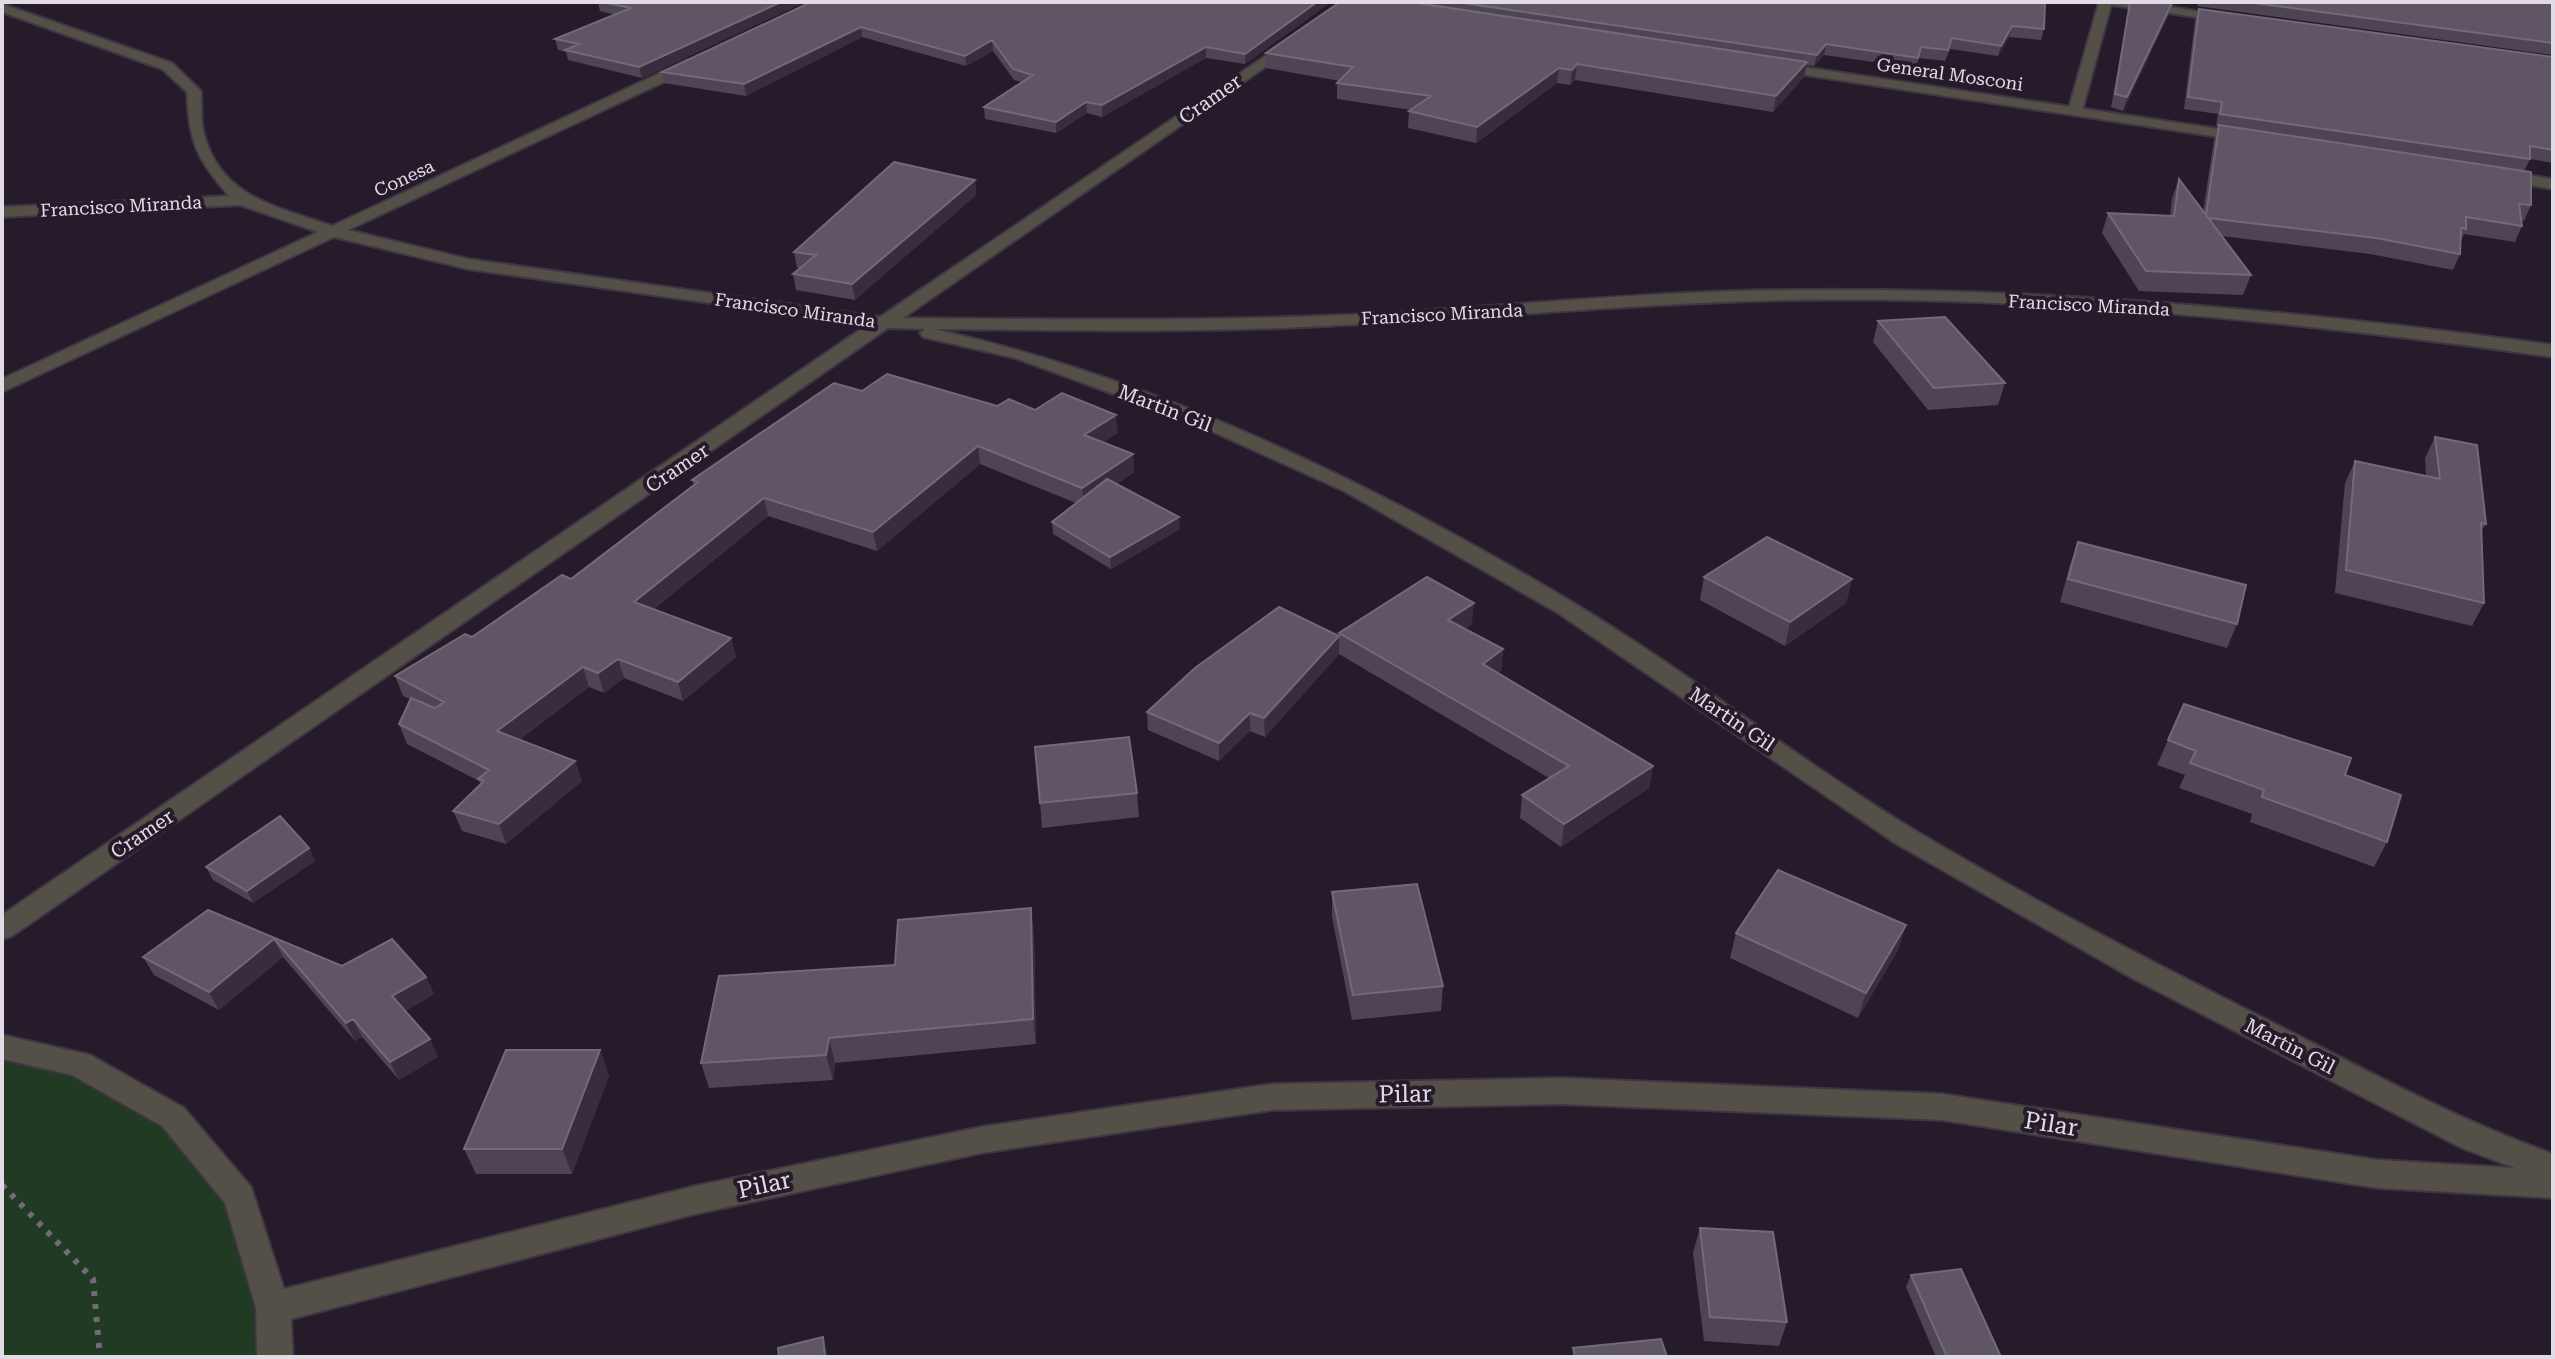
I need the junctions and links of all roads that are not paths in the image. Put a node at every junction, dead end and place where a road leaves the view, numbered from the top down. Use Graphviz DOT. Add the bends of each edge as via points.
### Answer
graph roads {
  1 [pos="2105,2"];
  2 [pos="2114,2"];
  3 [pos="2,8"];
  4 [pos="2239,19"];
  5 [pos="1310,30"];
  6 [pos="707,56"];
  7 [pos="1759,64"];
  8 [pos="2075,111"];
  9 [pos="2260,139"];
  10 [pos="2491,175"];
  11 [pos="2553,184"];
  12 [pos="241,200"];
  13 [pos="2,212"];
  14 [pos="335,232"];
  15 [pos="888,323"];
  16 [pos="2553,351"];
  17 [pos="2,386"];
  18 [pos="2,929"];
  19 [pos="2,1047"];
  20 [pos="2553,1168"];
  21 [pos="2553,1184"];
  22 [pos="273,1308"];
  23 [pos="275,1357"];
  1 -- 8 [label="street"];
  2 -- 4 [label="street"];
  3 -- 12 [label="street" via="167,66 194,91 196,133 208,162"];
  5 -- 15 [label="street, Cramer"];
  6 -- 14 [label="street, Conesa"];
  7 -- 8 [label="street, General Mosconi"];
  8 -- 9 [label="street, General Mosconi"];
  10 -- 11 [label="street"];
  12 -- 13 [label="street, Francisco Miranda"];
  12 -- 14 [label="street, Francisco Miranda"];
  14 -- 15 [label="street, Francisco Miranda" via="468,264"];
  14 -- 17 [label="street, Conesa"];
  15 -- 16 [label="street, Francisco Miranda" via="1166,325 1789,295 1982,298 2379,327"];
  15 -- 18 [label="street, Cramer"];
  15 -- 20 [label="street, Martin Gil" via="1021,354 1205,421 1351,487 1566,608 1917,844 2156,978 2473,1139"];
  19 -- 22 [label="street" via="79,1064 173,1117 239,1197"];
  21 -- 22 [label="street, Pilar" via="2378,1174 1942,1107 1563,1091 1272,1097 981,1140 695,1200"];
  22 -- 23 [label="street"];
}
